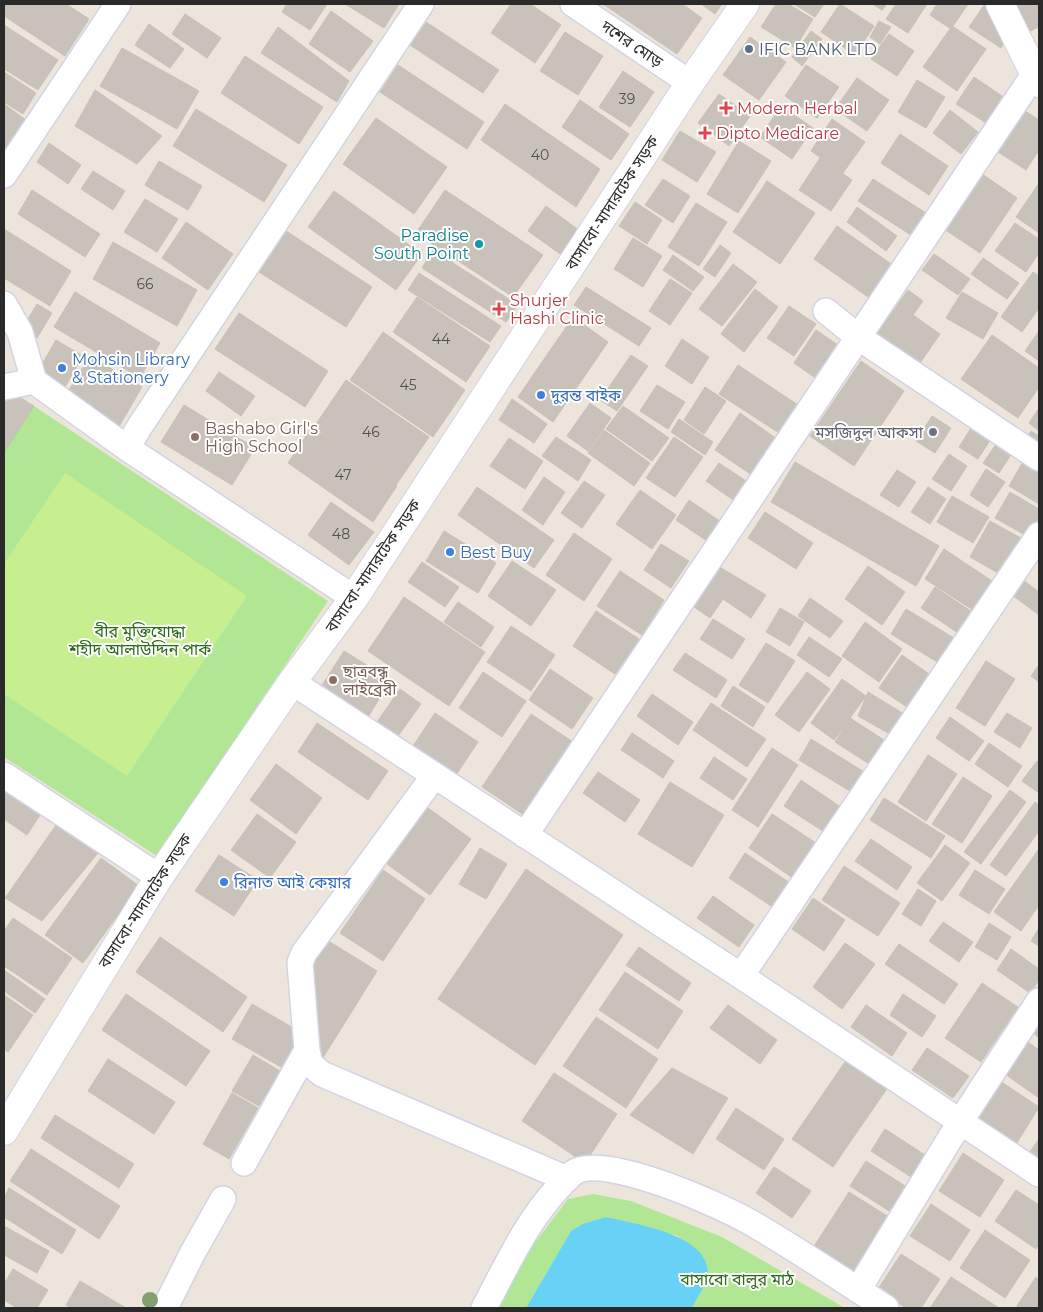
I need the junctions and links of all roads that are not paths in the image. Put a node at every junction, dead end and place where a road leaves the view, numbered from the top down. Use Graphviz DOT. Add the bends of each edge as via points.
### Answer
graph roads {
  1 [pos="118,4"];
  2 [pos="421,4"];
  3 [pos="573,4"];
  4 [pos="745,4"];
  5 [pos="1000,4"];
  6 [pos="1037,78"];
  7 [pos="690,84"];
  8 [pos="4,175"];
  9 [pos="4,304"];
  10 [pos="826,311"];
  11 [pos="858,337"];
  12 [pos="34,381"];
  13 [pos="4,387"];
  14 [pos="127,448"];
  15 [pos="1039,458"];
  16 [pos="1039,536"];
  17 [pos="354,598"];
  18 [pos="292,682"];
  19 [pos="4,775"];
  20 [pos="434,776"];
  21 [pos="525,835"];
  22 [pos="159,876"];
  23 [pos="741,976"];
  24 [pos="1039,1001"];
  25 [pos="307,1050"];
  26 [pos="960,1122"];
  27 [pos="4,1130"];
  28 [pos="244,1162"];
  29 [pos="1039,1174"];
  30 [pos="567,1179"];
  31 [pos="223,1198"];
  32 [pos="858,1290"];
  33 [pos="165,1308"];
  34 [pos="484,1308"];
  35 [pos="886,1308"];
  1 -- 8 [label="street"];
  2 -- 14 [label="street"];
  3 -- 7 [label="street, দশের মোড়"];
  4 -- 7 [label="street, বাসাবো-মাদারটেক সড়ক"];
  5 -- 6 [label="street"];
  6 -- 11 [label="street"];
  7 -- 17 [label="street, বাসাবো-মাদারটেক সড়ক"];
  9 -- 12 [label="street" via="20,332"];
  10 -- 11 [label="street"];
  11 -- 15 [label="street"];
  11 -- 21 [label="street"];
  12 -- 13 [label="street"];
  12 -- 14 [label="street"];
  14 -- 17 [label="street"];
  16 -- 23 [label="street"];
  17 -- 18 [label="street, বাসাবো-মাদারটেক সড়ক"];
  18 -- 20 [label="street"];
  18 -- 22 [label="street, বাসাবো-মাদারটেক সড়ক"];
  19 -- 22 [label="street"];
  20 -- 21 [label="street"];
  20 -- 25 [label="street" via="304,953 300,962"];
  21 -- 23 [label="street"];
  22 -- 27 [label="street, বাসাবো-মাদারটেক সড়ক"];
  23 -- 26 [label="street"];
  24 -- 26 [label="street"];
  25 -- 28 [label="street"];
  25 -- 30 [label="street" via="310,1064 322,1074"];
  26 -- 29 [label="street"];
  26 -- 32 [label="street"];
  30 -- 32 [label="street" via="574,1172 589,1168 627,1172 662,1184 753,1224"];
  30 -- 34 [label="street" via="528,1226"];
  31 -- 33 [label="street"];
  32 -- 35 [label="street"];
}
